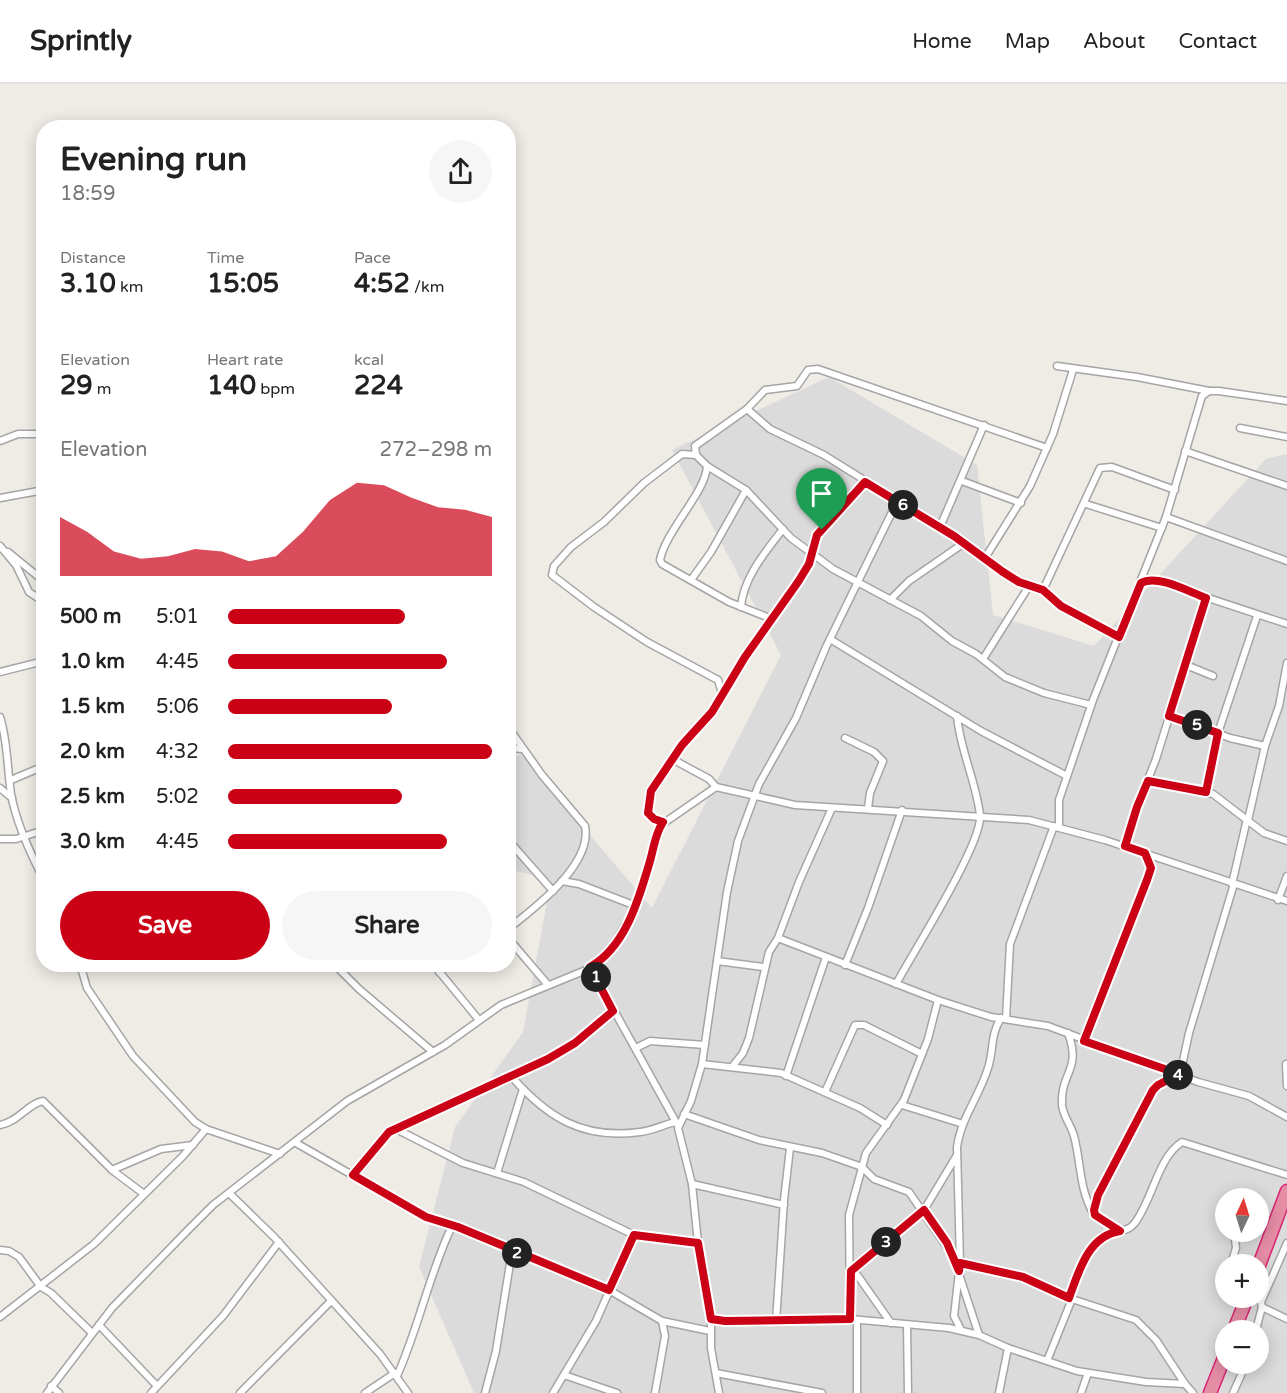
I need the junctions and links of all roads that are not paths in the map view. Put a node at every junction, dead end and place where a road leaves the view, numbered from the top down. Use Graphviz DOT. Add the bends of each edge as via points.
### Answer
graph roads {
  1 [pos="1057,366"];
  2 [pos="1073,370"];
  3 [pos="1209,391"];
  4 [pos="1287,401"];
  5 [pos="747,409"];
  6 [pos="984,425"];
  7 [pos="1240,428"];
  8 [pos="36,434"];
  9 [pos="1287,437"];
  10 [pos="0,441"];
  11 [pos="1047,448"];
  12 [pos="1185,451"];
  13 [pos="696,455"];
  14 [pos="706,466"];
  15 [pos="962,481"];
  16 [pos="865,482"];
  17 [pos="1287,486"];
  18 [pos="746,490"];
  19 [pos="1174,490"];
  20 [pos="36,491"];
  21 [pos="0,498"];
  22 [pos="897,501"];
  23 [pos="1021,503"];
  24 [pos="1086,504"];
  25 [pos="1166,517"];
  26 [pos="940,527"];
  27 [pos="1162,528"];
  28 [pos="783,529"];
  29 [pos="964,543"];
  30 [pos="1,547"];
  31 [pos="812,553"];
  32 [pos="985,558"];
  33 [pos="1287,561"];
  34 [pos="36,576"];
  35 [pos="691,580"];
  36 [pos="1141,583"];
  37 [pos="859,584"];
  38 [pos="1029,586"];
  39 [pos="1043,590"];
  40 [pos="36,597"];
  41 [pos="1206,598"];
  42 [pos="890,600"];
  43 [pos="741,607"];
  44 [pos="1257,616"];
  45 [pos="772,619"];
  46 [pos="1287,624"];
  47 [pos="1119,637"];
  48 [pos="830,639"];
  49 [pos="983,659"];
  50 [pos="36,663"];
  51 [pos="1287,663"];
  52 [pos="1186,665"];
  53 [pos="0,672"];
  54 [pos="1213,676"];
  55 [pos="723,693"];
  56 [pos="1284,694"];
  57 [pos="1091,705"];
  58 [pos="957,716"];
  59 [pos="1169,716"];
  60 [pos="0,717"];
  61 [pos="1218,733"];
  62 [pos="845,738"];
  63 [pos="517,741"];
  64 [pos="1265,746"];
  65 [pos="516,749"];
  66 [pos="523,749"];
  67 [pos="674,760"];
  68 [pos="36,769"];
  69 [pos="1067,776"];
  70 [pos="11,780"];
  71 [pos="1148,781"];
  72 [pos="716,787"];
  73 [pos="0,788"];
  74 [pos="1206,792"];
  75 [pos="754,797"];
  76 [pos="12,799"];
  77 [pos="832,808"];
  78 [pos="868,808"];
  79 [pos="902,810"];
  80 [pos="981,817"];
  81 [pos="1247,819"];
  82 [pos="663,822"];
  83 [pos="1057,827"];
  84 [pos="36,833"];
  85 [pos="24,837"];
  86 [pos="0,839"];
  87 [pos="1287,841"];
  88 [pos="1125,846"];
  89 [pos="516,849"];
  90 [pos="1145,853"];
  91 [pos="1163,859"];
  92 [pos="36,863"];
  93 [pos="1150,872"];
  94 [pos="1287,876"];
  95 [pos="562,881"];
  96 [pos="1233,884"];
  97 [pos="553,891"];
  98 [pos="1278,900"];
  99 [pos="1287,902"];
  100 [pos="636,906"];
  101 [pos="516,922"];
  102 [pos="778,938"];
  103 [pos="516,947"];
  104 [pos="826,957"];
  105 [pos="717,961"];
  106 [pos="845,965"];
  107 [pos="590,967"];
  108 [pos="763,967"];
  109 [pos="82,972"];
  110 [pos="342,972"];
  111 [pos="439,972"];
  112 [pos="896,984"];
  113 [pos="548,985"];
  114 [pos="938,1000"];
  115 [pos="613,1011"];
  116 [pos="1003,1019"];
  117 [pos="479,1020"];
  118 [pos="1068,1033"];
  119 [pos="1084,1041"];
  120 [pos="705,1045"];
  121 [pos="636,1048"];
  122 [pos="433,1052"];
  123 [pos="922,1054"];
  124 [pos="702,1064"];
  125 [pos="1286,1064"];
  126 [pos="732,1067"];
  127 [pos="1180,1075"];
  128 [pos="511,1076"];
  129 [pos="786,1076"];
  130 [pos="1287,1086"];
  131 [pos="523,1089"];
  132 [pos="825,1092"];
  133 [pos="902,1105"];
  134 [pos="684,1114"];
  135 [pos="1287,1117"];
  136 [pos="963,1124"];
  137 [pos="0,1125"];
  138 [pos="677,1125"];
  139 [pos="887,1125"];
  140 [pos="206,1129"];
  141 [pos="396,1129"];
  142 [pos="296,1143"];
  143 [pos="193,1146"];
  144 [pos="790,1148"];
  145 [pos="280,1154"];
  146 [pos="957,1154"];
  147 [pos="862,1167"];
  148 [pos="112,1170"];
  149 [pos="497,1173"];
  150 [pos="353,1175"];
  151 [pos="1287,1175"];
  152 [pos="692,1184"];
  153 [pos="1287,1191"];
  154 [pos="229,1193"];
  155 [pos="144,1194"];
  156 [pos="783,1205"];
  157 [pos="924,1210"];
  158 [pos="1095,1215"];
  159 [pos="452,1226"];
  160 [pos="1120,1231"];
  161 [pos="634,1235"];
  162 [pos="279,1242"];
  163 [pos="698,1243"];
  164 [pos="1287,1243"];
  165 [pos="0,1250"];
  166 [pos="512,1251"];
  167 [pos="1263,1254"];
  168 [pos="960,1263"];
  169 [pos="852,1270"];
  170 [pos="959,1271"];
  171 [pos="1269,1286"];
  172 [pos="41,1287"];
  173 [pos="609,1290"];
  174 [pos="1071,1298"];
  175 [pos="330,1301"];
  176 [pos="1267,1308"];
  177 [pos="0,1317"];
  178 [pos="1287,1318"];
  179 [pos="711,1319"];
  180 [pos="853,1319"];
  181 [pos="662,1321"];
  182 [pos="776,1322"];
  183 [pos="891,1323"];
  184 [pos="907,1324"];
  185 [pos="99,1325"];
  186 [pos="962,1330"];
  187 [pos="710,1331"];
  188 [pos="92,1333"];
  189 [pos="980,1335"];
  190 [pos="1008,1348"];
  191 [pos="1047,1361"];
  192 [pos="716,1373"];
  193 [pos="1088,1373"];
  194 [pos="396,1374"];
  195 [pos="1218,1374"];
  196 [pos="1242,1374"];
  197 [pos="564,1375"];
  198 [pos="1185,1384"];
  199 [pos="51,1386"];
  200 [pos="154,1390"];
  201 [pos="802,1391"];
  202 [pos="47,1393"];
  203 [pos="59,1393"];
  204 [pos="240,1393"];
  205 [pos="365,1393"];
  206 [pos="408,1393"];
  207 [pos="485,1393"];
  208 [pos="553,1393"];
  209 [pos="617,1393"];
  210 [pos="655,1393"];
  211 [pos="719,1393"];
  212 [pos="822,1393"];
  213 [pos="857,1393"];
  214 [pos="908,1393"];
  215 [pos="999,1393"];
  216 [pos="1081,1393"];
  217 [pos="1192,1393"];
  218 [pos="1210,1393"];
  219 [pos="1233,1393"];
  1 -- 2 [label="street"];
  2 -- 3 [label="street"];
  2 -- 11 [label="street"];
  3 -- 4 [label="street"];
  3 -- 12 [label="street" via="1200,401"];
  5 -- 6 [label="street" via="765,390 797,386 812,369"];
  5 -- 13 [label="street" via="698,443 694,448"];
  5 -- 16 [label="street" via="770,429 818,451"];
  6 -- 11 [label="street"];
  6 -- 15 [label="street"];
  7 -- 9 [label="street"];
  8 -- 10 [label="street" via="18,434"];
  11 -- 23 [label="street"];
  12 -- 17 [label="street"];
  12 -- 19 [label="street"];
  13 -- 14 [label="street"];
  13 -- 55 [label="street" via="682,454 644,483 604,522 570,546 554,566 552,575 647,642 718,680"];
  14 -- 18 [label="street"];
  14 -- 35 [label="street" via="705,477 660,556 662,564"];
  15 -- 23 [label="street"];
  15 -- 26 [label="street"];
  16 -- 22 [label="street"];
  16 -- 31 [label="street" via="817,535"];
  18 -- 28 [label="street"];
  18 -- 35 [label="street"];
  19 -- 24 [label="street" via="1104,466"];
  19 -- 25 [label="street"];
  20 -- 21 [label="street"];
  22 -- 26 [label="street"];
  22 -- 37 [label="street"];
  23 -- 32 [label="street"];
  24 -- 27 [label="street"];
  24 -- 39 [label="street"];
  25 -- 27 [label="street"];
  25 -- 33 [label="street"];
  26 -- 29 [label="street"];
  27 -- 36 [label="street"];
  28 -- 31 [label="street"];
  28 -- 43 [label="street" via="743,590"];
  29 -- 32 [label="street"];
  29 -- 42 [label="street" via="909,581"];
  30 -- 34 [label="street"];
  30 -- 40 [label="street" via="16,565 29,592"];
  31 -- 37 [label="street"];
  31 -- 45 [label="street" via="809,564"];
  32 -- 38 [label="street"];
  35 -- 43 [label="street"];
  36 -- 41 [label="street" via="1152,580"];
  36 -- 47 [label="street"];
  37 -- 42 [label="street"];
  37 -- 48 [label="street"];
  38 -- 39 [label="street"];
  38 -- 49 [label="street"];
  39 -- 47 [label="street" via="1061,606"];
  41 -- 44 [label="street"];
  41 -- 52 [label="street"];
  42 -- 49 [label="street" via="921,616"];
  43 -- 45 [label="street"];
  44 -- 46 [label="street"];
  44 -- 61 [label="street"];
  45 -- 55 [label="street"];
  47 -- 57 [label="street"];
  48 -- 58 [label="street"];
  48 -- 75 [label="street" via="796,718"];
  49 -- 57 [label="street" via="1005,678 1019,684"];
  50 -- 53 [label="street"];
  51 -- 56 [label="street"];
  52 -- 54 [label="street"];
  52 -- 59 [label="street"];
  55 -- 67 [label="street"];
  56 -- 64 [label="street"];
  57 -- 69 [label="street"];
  58 -- 69 [label="street"];
  58 -- 80 [label="street"];
  59 -- 61 [label="street"];
  59 -- 71 [label="street"];
  60 -- 70 [label="street"];
  61 -- 64 [label="street"];
  61 -- 74 [label="street"];
  62 -- 78 [label="street" via="874,752 883,761"];
  63 -- 66 [label="street"];
  64 -- 81 [label="street"];
  65 -- 66 [label="street"];
  66 -- 95 [label="street" via="585,826 585,846"];
  67 -- 72 [label="street"];
  67 -- 82 [label="street" via="651,791 647,807 650,816"];
  68 -- 70 [label="street"];
  69 -- 83 [label="street" via="1059,800"];
  70 -- 76 [label="street"];
  71 -- 74 [label="street"];
  71 -- 88 [label="street"];
  72 -- 75 [label="street"];
  72 -- 82 [label="street"];
  73 -- 76 [label="street"];
  74 -- 81 [label="street"];
  75 -- 77 [label="street"];
  75 -- 105 [label="street" via="735,852"];
  76 -- 85 [label="street"];
  77 -- 78 [label="street"];
  77 -- 102 [label="street"];
  78 -- 79 [label="street"];
  79 -- 80 [label="street"];
  79 -- 106 [label="street"];
  80 -- 83 [label="street" via="1029,820"];
  80 -- 112 [label="street" via="964,862"];
  81 -- 87 [label="street" via="1264,833"];
  81 -- 96 [label="street"];
  82 -- 100 [label="street"];
  83 -- 88 [label="street"];
  83 -- 116 [label="street" via="1010,944"];
  84 -- 85 [label="street"];
  85 -- 86 [label="street"];
  85 -- 92 [label="street"];
  88 -- 90 [label="street"];
  89 -- 97 [label="street"];
  90 -- 91 [label="street"];
  90 -- 93 [label="street"];
  91 -- 93 [label="street"];
  91 -- 96 [label="street"];
  93 -- 119 [label="street"];
  94 -- 98 [label="street"];
  95 -- 97 [label="street"];
  95 -- 100 [label="street"];
  96 -- 98 [label="street"];
  96 -- 127 [label="street"];
  97 -- 101 [label="street"];
  98 -- 99 [label="street"];
  100 -- 107 [label="street" via="608,955"];
  102 -- 104 [label="street"];
  102 -- 108 [label="street"];
  103 -- 113 [label="street"];
  104 -- 106 [label="street"];
  104 -- 129 [label="street"];
  105 -- 108 [label="street"];
  105 -- 120 [label="street"];
  106 -- 112 [label="street"];
  107 -- 113 [label="street"];
  107 -- 115 [label="street"];
  108 -- 126 [label="street" via="749,1038"];
  109 -- 140 [label="street" via="87,988 133,1056"];
  110 -- 122 [label="street"];
  111 -- 117 [label="street"];
  112 -- 114 [label="street"];
  113 -- 117 [label="street" via="501,1005"];
  114 -- 116 [label="street"];
  114 -- 123 [label="street"];
  115 -- 121 [label="street"];
  115 -- 128 [label="street" via="575,1043"];
  116 -- 118 [label="street"];
  116 -- 136 [label="street" via="992,1035 988,1068"];
  117 -- 122 [label="street"];
  118 -- 119 [label="street"];
  118 -- 158 [label="street" via="1075,1055 1062,1108 1075,1140 1083,1191"];
  119 -- 127 [label="street"];
  120 -- 121 [label="street" via="650,1041"];
  120 -- 124 [label="street"];
  121 -- 138 [label="street"];
  122 -- 142 [label="street" via="363,1089"];
  123 -- 132 [label="street" via="864,1025 855,1025"];
  123 -- 133 [label="street"];
  124 -- 126 [label="street"];
  124 -- 134 [label="street"];
  125 -- 130 [label="street"];
  126 -- 129 [label="street"];
  127 -- 135 [label="street" via="1249,1096"];
  127 -- 158 [label="street" via="1158,1085 1150,1095 1105,1180 1094,1206"];
  128 -- 131 [label="street"];
  128 -- 141 [label="street"];
  129 -- 132 [label="street"];
  131 -- 138 [label="street" via="557,1119 587,1130 639,1132"];
  131 -- 149 [label="street"];
  132 -- 139 [label="street"];
  133 -- 136 [label="street"];
  133 -- 139 [label="street"];
  134 -- 138 [label="street"];
  134 -- 144 [label="street"];
  136 -- 146 [label="street"];
  137 -- 148 [label="street" via="16,1120 43,1101"];
  138 -- 152 [label="street"];
  139 -- 147 [label="street" via="866,1153"];
  140 -- 143 [label="street"];
  140 -- 145 [label="street"];
  141 -- 149 [label="street" via="463,1163"];
  141 -- 150 [label="street" via="389,1132"];
  142 -- 145 [label="street"];
  142 -- 150 [label="street"];
  143 -- 148 [label="street" via="160,1149"];
  143 -- 155 [label="street"];
  144 -- 147 [label="street" via="813,1150"];
  144 -- 156 [label="street"];
  145 -- 154 [label="street"];
  146 -- 157 [label="street"];
  146 -- 168 [label="street"];
  147 -- 157 [label="street" via="874,1179 909,1192"];
  147 -- 169 [label="street" via="849,1207"];
  148 -- 155 [label="street"];
  149 -- 161 [label="street"];
  150 -- 159 [label="street" via="426,1217"];
  151 -- 160 [label="street" via="1182,1142 1168,1154 1134,1224"];
  152 -- 156 [label="street"];
  152 -- 163 [label="street"];
  153 -- 167 [label="highway"];
  154 -- 162 [label="street"];
  154 -- 185 [label="street"];
  155 -- 172 [label="street" via="94,1244"];
  156 -- 182 [label="street"];
  157 -- 169 [label="street"];
  157 -- 170 [label="street" via="947,1243"];
  158 -- 160 [label="street"];
  159 -- 166 [label="street"];
  159 -- 194 [label="street" via="441,1248 413,1338"];
  160 -- 174 [label="street" via="1102,1236 1092,1246"];
  161 -- 163 [label="street"];
  161 -- 173 [label="street"];
  162 -- 175 [label="street"];
  162 -- 200 [label="street" via="223,1316"];
  163 -- 179 [label="street"];
  164 -- 171 [label="street"];
  165 -- 172 [label="street" via="19,1257"];
  166 -- 173 [label="street"];
  166 -- 207 [label="street"];
  168 -- 170 [label="street"];
  168 -- 174 [label="street" via="1023,1277"];
  169 -- 180 [label="street"];
  169 -- 183 [label="street"];
  170 -- 186 [label="street" via="954,1316"];
  170 -- 189 [label="street"];
  172 -- 177 [label="street"];
  172 -- 188 [label="street"];
  173 -- 181 [label="street"];
  173 -- 197 [label="street" via="596,1321"];
  174 -- 191 [label="street"];
  174 -- 198 [label="street" via="1136,1320 1156,1340"];
  175 -- 194 [label="street"];
  175 -- 204 [label="street"];
  176 -- 178 [label="street"];
  179 -- 182 [label="street"];
  179 -- 187 [label="street"];
  180 -- 182 [label="street"];
  180 -- 183 [label="street"];
  180 -- 213 [label="street"];
  181 -- 187 [label="street"];
  181 -- 210 [label="street" via="664,1336"];
  183 -- 184 [label="street"];
  184 -- 186 [label="street"];
  184 -- 214 [label="street"];
  185 -- 188 [label="street"];
  185 -- 200 [label="street"];
  186 -- 189 [label="street"];
  187 -- 192 [label="street"];
  188 -- 199 [label="street"];
  189 -- 190 [label="street"];
  190 -- 191 [label="street"];
  190 -- 215 [label="street"];
  191 -- 193 [label="street"];
  192 -- 201 [label="street"];
  192 -- 211 [label="street"];
  193 -- 198 [label="street"];
  193 -- 216 [label="street"];
  194 -- 205 [label="street"];
  194 -- 206 [label="street"];
  195 -- 218 [label="highway"];
  196 -- 219 [label="street"];
  197 -- 208 [label="street"];
  197 -- 209 [label="street"];
  198 -- 217 [label="street"];
  199 -- 202 [label="street"];
  199 -- 203 [label="street"];
  201 -- 212 [label="street"];
}
